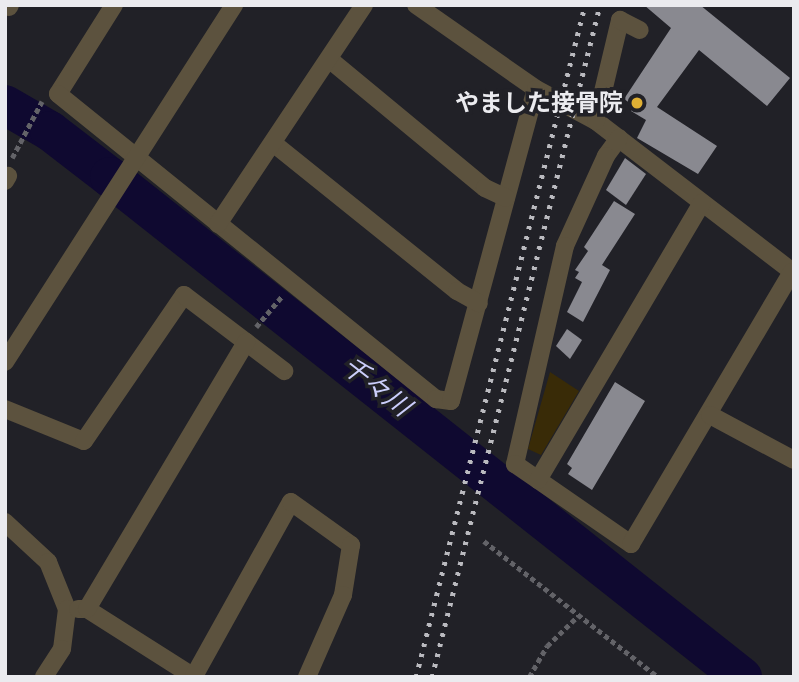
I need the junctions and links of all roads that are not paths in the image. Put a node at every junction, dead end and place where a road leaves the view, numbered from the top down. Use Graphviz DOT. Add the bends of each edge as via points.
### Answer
graph roads {
  1 [pos="114,5"];
  2 [pos="234,5"];
  3 [pos="364,5"];
  4 [pos="416,5"];
  5 [pos="640,30"];
  6 [pos="328,59"];
  7 [pos="536,89"];
  8 [pos="596,121"];
  9 [pos="619,138"];
  10 [pos="273,143"];
  11 [pos="131,162"];
  12 [pos="506,198"];
  13 [pos="702,203"];
  14 [pos="218,224"];
  15 [pos="793,273"];
  16 [pos="479,303"];
  17 [pos="250,335"];
  18 [pos="5,362"];
  19 [pos="284,371"];
  20 [pos="5,409"];
  21 [pos="710,415"];
  22 [pos="794,460"];
  23 [pos="538,480"];
  24 [pos="5,522"];
  25 [pos="86,609"];
  26 [pos="67,610"];
  27 [pos="44,677"];
  28 [pos="194,677"];
  29 [pos="307,677"];
  1 -- 11 [label="street" via="58,94"];
  2 -- 11 [label="street"];
  3 -- 6 [label="street"];
  4 -- 7 [label="street"];
  5 -- 8 [label="street" via="620,20"];
  6 -- 10 [label="street"];
  6 -- 12 [label="street" via="485,188"];
  7 -- 8 [label="street"];
  7 -- 12 [label="street"];
  8 -- 9 [label="street"];
  9 -- 13 [label="street"];
  9 -- 23 [label="street" via="606,156 565,246 515,464"];
  10 -- 14 [label="street"];
  10 -- 16 [label="street" via="457,291"];
  11 -- 14 [label="street"];
  11 -- 18 [label="street"];
  12 -- 16 [label="street"];
  13 -- 15 [label="street"];
  13 -- 23 [label="street"];
  14 -- 16 [label="street" via="436,399 451,401"];
  15 -- 21 [label="street"];
  17 -- 19 [label="street"];
  17 -- 20 [label="street" via="184,295 84,441"];
  17 -- 25 [label="street"];
  21 -- 22 [label="street"];
  21 -- 23 [label="street" via="631,544"];
  24 -- 26 [label="street" via="48,562"];
  25 -- 26 [label="street"];
  25 -- 28 [label="street"];
  26 -- 27 [label="street" via="62,649"];
  28 -- 29 [label="street" via="291,502 351,545 343,595"];
}
